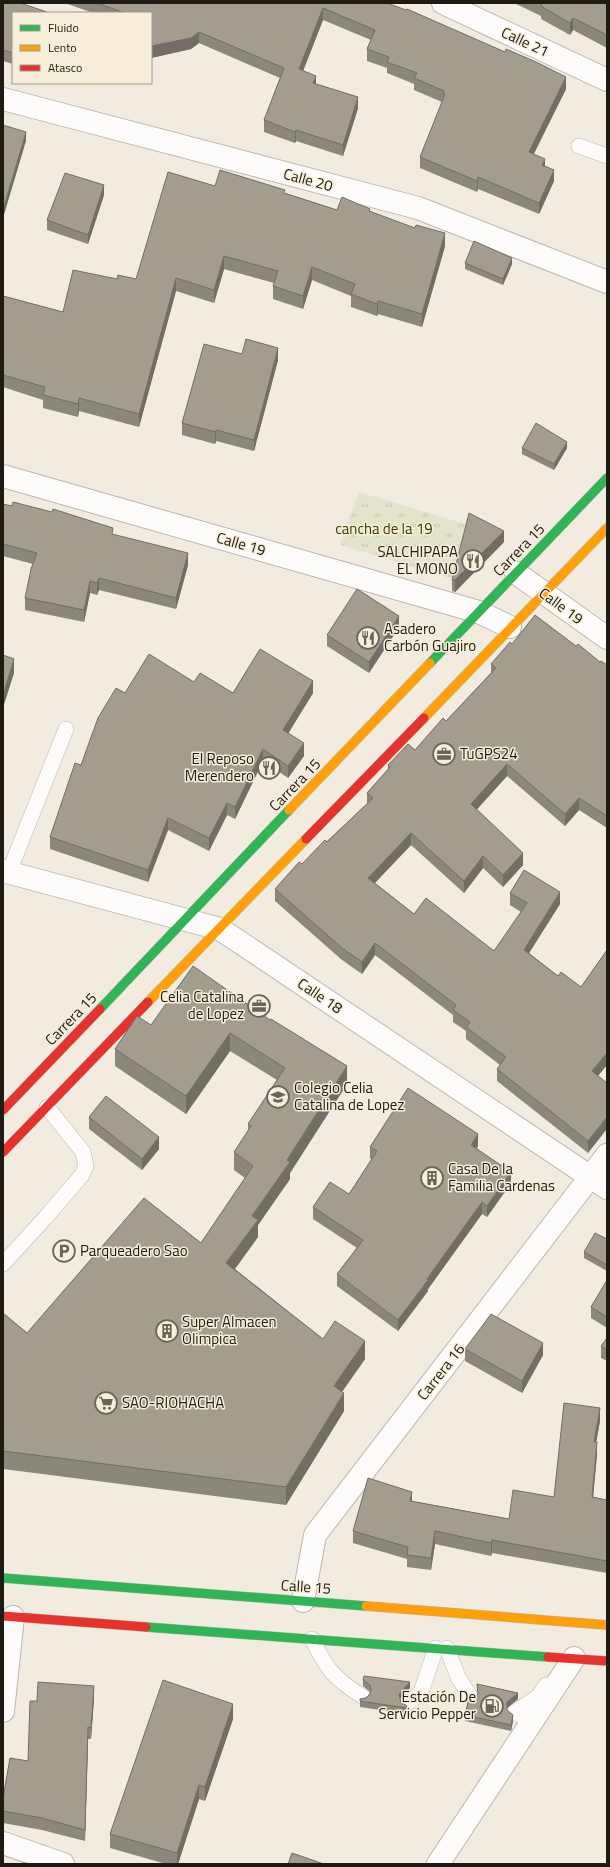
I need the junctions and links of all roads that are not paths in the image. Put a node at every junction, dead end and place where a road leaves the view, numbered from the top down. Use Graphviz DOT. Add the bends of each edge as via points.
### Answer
graph roads {
  1 [pos="443,3"];
  2 [pos="607,80"];
  3 [pos="3,99"];
  4 [pos="579,146"];
  5 [pos="607,156"];
  6 [pos="607,282"];
  7 [pos="3,476"];
  8 [pos="607,478"];
  9 [pos="607,528"];
  10 [pos="516,573"];
  11 [pos="543,593"];
  12 [pos="479,612"];
  13 [pos="510,627"];
  14 [pos="607,638"];
  15 [pos="66,730"];
  16 [pos="6,871"];
  17 [pos="187,919"];
  18 [pos="220,929"];
  19 [pos="47,1107"];
  20 [pos="3,1110"];
  21 [pos="3,1152"];
  22 [pos="607,1155"];
  23 [pos="599,1183"];
  24 [pos="3,1264"];
  25 [pos="3,1578"];
  26 [pos="303,1601"];
  27 [pos="8,1617"];
  28 [pos="607,1625"];
  29 [pos="312,1639"];
  30 [pos="441,1648"];
  31 [pos="568,1657"];
  32 [pos="607,1661"];
  33 [pos="362,1696"];
  34 [pos="470,1696"];
  35 [pos="408,1703"];
  36 [pos="3,1711"];
  37 [pos="3,1843"];
  38 [pos="63,1864"];
  39 [pos="438,1864"];
  1 -- 2 [label="street, Calle 21"];
  3 -- 6 [label="street, Calle 20" via="418,208"];
  4 -- 5 [label="lane"];
  7 -- 12 [label="street, Calle 19"];
  8 -- 10 [label="main road, Carrera 15"];
  9 -- 11 [label="main road"];
  10 -- 11 [label="street, Calle 19"];
  10 -- 12 [label="main road, Carrera 15"];
  11 -- 13 [label="main road"];
  11 -- 14 [label="street, Calle 19"];
  12 -- 13 [label="street, Calle 19"];
  12 -- 17 [label="main road, Carrera 15"];
  13 -- 18 [label="main road"];
  15 -- 16 [label="lane"];
  16 -- 17 [label="street, Calle 18"];
  17 -- 18 [label="street, Calle 18"];
  17 -- 20 [label="main road, Carrera 15"];
  18 -- 19 [label="main road"];
  18 -- 23 [label="street, Calle 18"];
  19 -- 21 [label="main road"];
  19 -- 24 [label="lane" via="83,1152 86,1166 82,1175"];
  22 -- 23 [label="street, Carrera 16"];
  23 -- 26 [label="street, Carrera 16" via="315,1535"];
  25 -- 26 [label="main road, Calle 15"];
  26 -- 28 [label="main road, Calle 15"];
  27 -- 29 [label="main road"];
  27 -- 36 [label="street"];
  29 -- 30 [label="main road"];
  29 -- 33 [label="lane" via="324,1664 341,1683"];
  30 -- 31 [label="main road"];
  30 -- 34 [label="lane"];
  30 -- 35 [label="lane" via="421,1692"];
  31 -- 32 [label="main road"];
  31 -- 39 [label="street" via="524,1717"];
  37 -- 38 [label="street"];
}
